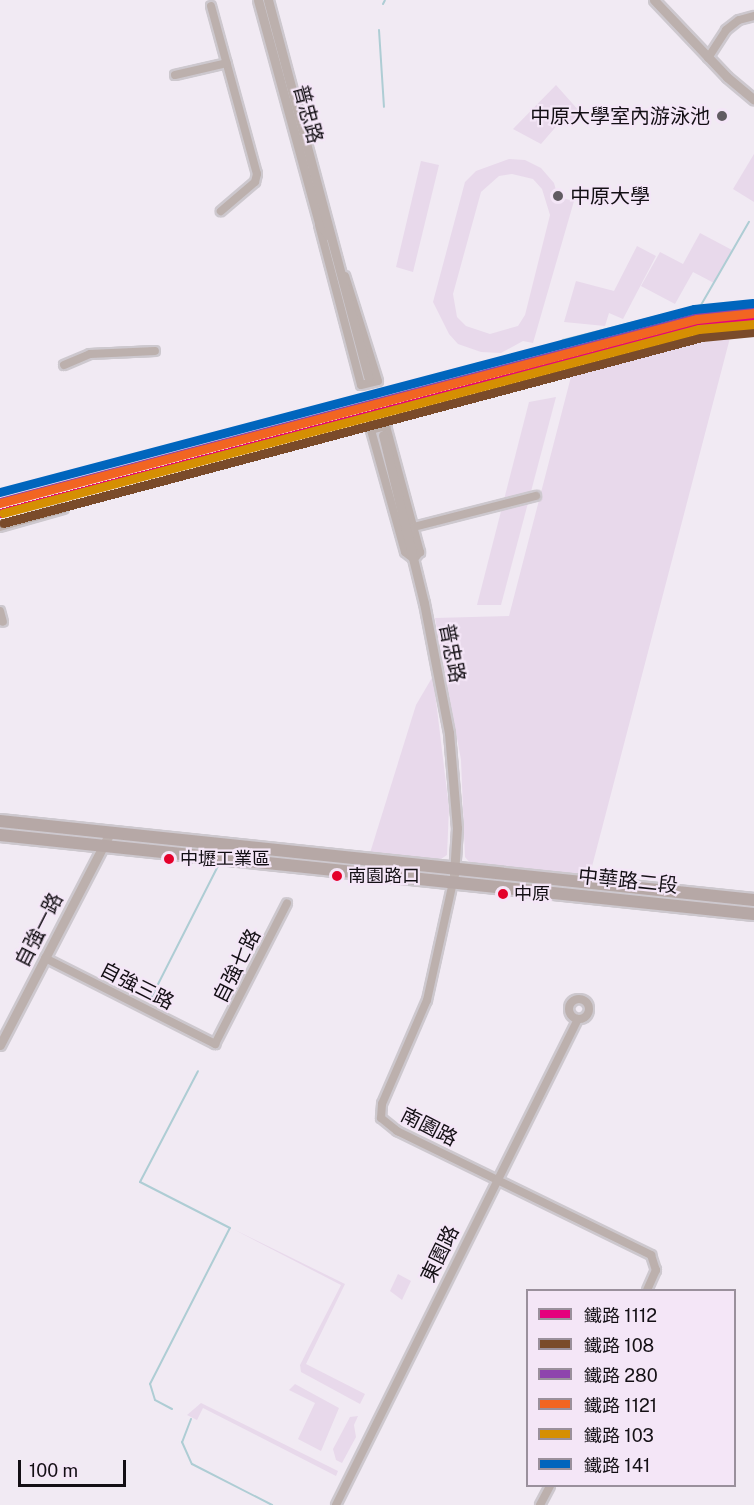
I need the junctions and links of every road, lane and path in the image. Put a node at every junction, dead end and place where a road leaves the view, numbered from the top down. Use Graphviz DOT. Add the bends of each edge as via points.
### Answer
graph roads {
  1 [pos="258,0"];
  2 [pos="268,0"];
  3 [pos="654,0"];
  4 [pos="211,6"];
  5 [pos="754,16"];
  6 [pos="708,58"];
  7 [pos="227,63"];
  8 [pos="175,75"];
  9 [pos="754,100"];
  10 [pos="221,211"];
  11 [pos="323,224"];
  12 [pos="155,351"];
  13 [pos="64,365"];
  14 [pos="368,377"];
  15 [pos="383,435"];
  16 [pos="536,496"];
  17 [pos="63,509"];
  18 [pos="0,527"];
  19 [pos="414,527"];
  20 [pos="414,558"];
  21 [pos="0,611"];
  22 [pos="3,621"];
  23 [pos="0,821"];
  24 [pos="110,832"];
  25 [pos="0,835"];
  26 [pos="103,844"];
  27 [pos="456,867"];
  28 [pos="453,882"];
  29 [pos="754,900"];
  30 [pos="287,903"];
  31 [pos="754,914"];
  32 [pos="45,958"];
  33 [pos="578,1019"];
  34 [pos="216,1044"];
  35 [pos="0,1045"];
  36 [pos="495,1179"];
  37 [pos="647,1289"];
  38 [pos="549,1487"];
  39 [pos="336,1505"];
  40 [pos="540,1505"];
  1 -- 11 [label="street, 普忠路"];
  2 -- 11 [label="street, 普忠路"];
  3 -- 6 [label="street"];
  4 -- 7 [label="street"];
  5 -- 6 [label="street" via="739,20 726,30"];
  6 -- 9 [label="street"];
  7 -- 8 [label="street"];
  7 -- 10 [label="street" via="257,174 255,182"];
  11 -- 11 [label="street" via="361,385 378,381"];
  11 -- 14 [label="street, 普忠路"];
  12 -- 13 [label="street" via="90,354"];
  15 -- 20 [label="street, 普忠路"];
  16 -- 19 [label="street"];
  17 -- 18 [label="street"];
  19 -- 20 [label="street" via="420,552"];
  19 -- 20 [label="street" via="386,426 371,430 405,552"];
  20 -- 27 [label="street, 普忠路" via="456,783"];
  21 -- 22 [label="street"];
  23 -- 24 [label="main road, 中華路二段"];
  24 -- 26 [label="street, 自強一路"];
  24 -- 27 [label="main road, 中華路二段"];
  25 -- 26 [label="main road, 中華路二段"];
  26 -- 28 [label="main road, 中華路二段"];
  26 -- 32 [label="street, 自強一路"];
  27 -- 28 [label="street, 普忠路"];
  27 -- 29 [label="main road, 中華路二段"];
  28 -- 31 [label="main road, 中華路二段"];
  28 -- 36 [label="street, 南園路" via="427,1000 380,1114 383,1122 397,1131"];
  30 -- 34 [label="street, 自強七路"];
  32 -- 34 [label="street, 自強三路"];
  32 -- 35 [label="street, 自強一路"];
  33 -- 36 [label="street, 東園路"];
  36 -- 37 [label="street, 南園路" via="651,1255 656,1270"];
  36 -- 39 [label="street, 東園路"];
  38 -- 40 [label="street"];
}
